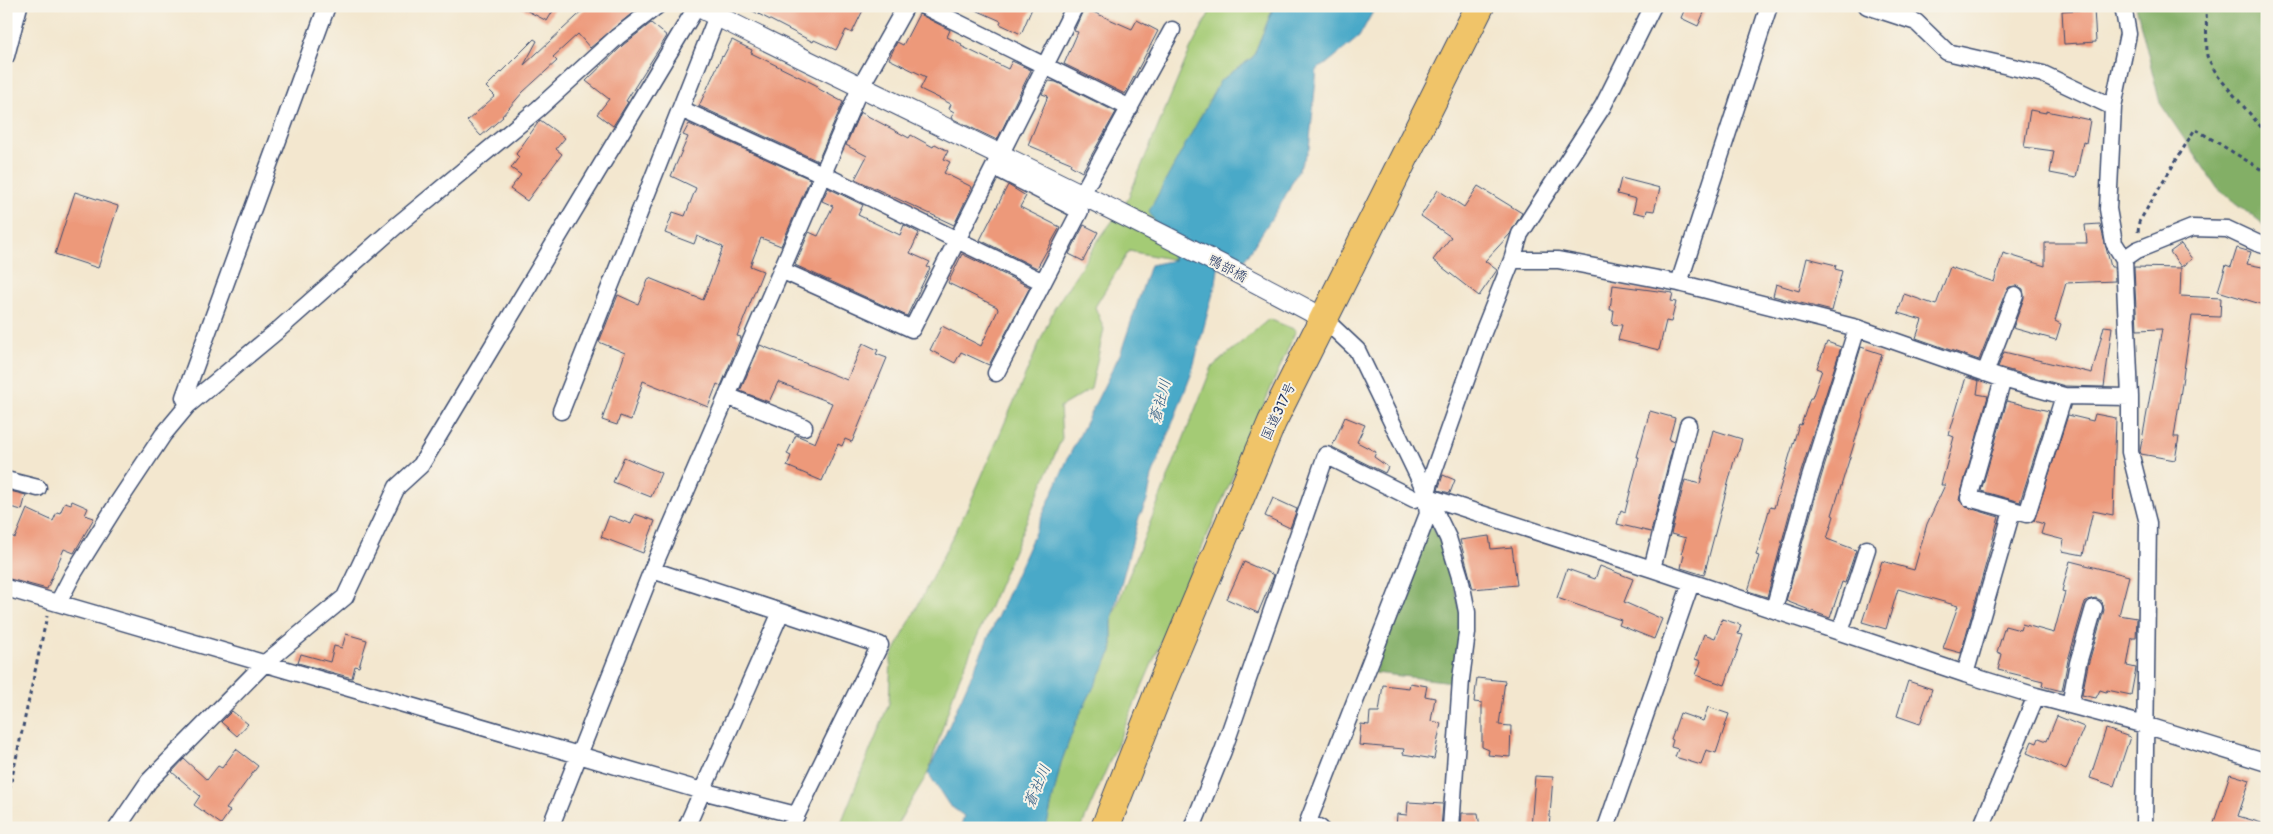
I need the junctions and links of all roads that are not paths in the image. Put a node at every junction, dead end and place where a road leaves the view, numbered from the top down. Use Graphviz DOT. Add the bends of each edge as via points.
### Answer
graph roads {
  1 [pos="19,6"];
  2 [pos="327,6"];
  3 [pos="657,6"];
  4 [pos="697,6"];
  5 [pos="906,6"];
  6 [pos="924,6"];
  7 [pos="1075,6"];
  8 [pos="1480,6"];
  9 [pos="1653,6"];
  10 [pos="1769,6"];
  11 [pos="1867,6"];
  12 [pos="2123,6"];
  13 [pos="717,16"];
  14 [pos="1172,30"];
  15 [pos="6,56"];
  16 [pos="1045,66"];
  17 [pos="860,88"];
  18 [pos="2113,107"];
  19 [pos="1130,108"];
  20 [pos="681,109"];
  21 [pos="997,161"];
  22 [pos="822,174"];
  23 [pos="1082,194"];
  24 [pos="957,240"];
  25 [pos="2267,246"];
  26 [pos="2131,254"];
  27 [pos="1512,260"];
  28 [pos="781,270"];
  29 [pos="1043,282"];
  30 [pos="1678,282"];
  31 [pos="2015,294"];
  32 [pos="1318,315"];
  33 [pos="1857,328"];
  34 [pos="996,373"];
  35 [pos="1985,373"];
  36 [pos="2003,379"];
  37 [pos="727,396"];
  38 [pos="2064,396"];
  39 [pos="2130,397"];
  40 [pos="188,405"];
  41 [pos="561,411"];
  42 [pos="1688,424"];
  43 [pos="804,427"];
  44 [pos="6,480"];
  45 [pos="38,488"];
  46 [pos="1426,496"];
  47 [pos="2012,511"];
  48 [pos="1867,549"];
  49 [pos="1652,569"];
  50 [pos="652,570"];
  51 [pos="1691,583"];
  52 [pos="6,588"];
  53 [pos="54,602"];
  54 [pos="2094,608"];
  55 [pos="1774,609"];
  56 [pos="781,612"];
  57 [pos="1840,632"];
  58 [pos="264,664"];
  59 [pos="1965,674"];
  60 [pos="2036,696"];
  61 [pos="2070,705"];
  62 [pos="2145,725"];
  63 [pos="578,755"];
  64 [pos="2267,763"];
  65 [pos="702,792"];
  66 [pos="793,822"];
  67 [pos="117,828"];
  68 [pos="550,828"];
  69 [pos="686,828"];
  70 [pos="1105,828"];
  71 [pos="1192,828"];
  72 [pos="1320,828"];
  73 [pos="1451,828"];
  74 [pos="1606,828"];
  75 [pos="1981,828"];
  76 [pos="2144,828"];
  1 -- 15 [label="street"];
  2 -- 40 [label="street" via="184,397"];
  3 -- 40 [label="street"];
  4 -- 13 [label="street, 鴨部橋"];
  4 -- 58 [label="street" via="421,464 397,487 345,597"];
  5 -- 17 [label="street"];
  6 -- 16 [label="street"];
  7 -- 16 [label="street"];
  8 -- 32 [label="highway, 国道317号"];
  9 -- 27 [label="street" via="1603,106 1520,234"];
  10 -- 30 [label="street"];
  11 -- 18 [label="street" via="1916,22 1947,52 2043,74"];
  12 -- 18 [label="street" via="2128,34"];
  13 -- 17 [label="street, 鴨部橋"];
  13 -- 20 [label="street"];
  14 -- 19 [label="street"];
  16 -- 19 [label="street"];
  16 -- 21 [label="street"];
  17 -- 21 [label="street, 鴨部橋"];
  17 -- 22 [label="street"];
  18 -- 26 [label="street" via="2108,209 2114,243"];
  19 -- 23 [label="street"];
  20 -- 22 [label="street"];
  20 -- 41 [label="street"];
  21 -- 23 [label="street, 鴨部橋"];
  21 -- 24 [label="street"];
  21 -- 29 [label="street" via="1080,211"];
  22 -- 24 [label="street"];
  22 -- 28 [label="street"];
  23 -- 32 [label="street, 鴨部橋"];
  24 -- 28 [label="street" via="912,329"];
  24 -- 29 [label="street"];
  25 -- 26 [label="street" via="2227,229 2192,228"];
  26 -- 39 [label="street"];
  27 -- 30 [label="street" via="1558,260"];
  27 -- 46 [label="street" via="1482,334"];
  28 -- 37 [label="street"];
  29 -- 34 [label="street"];
  30 -- 33 [label="street"];
  31 -- 35 [label="street"];
  32 -- 46 [label="street" via="1357,350"];
  32 -- 70 [label="highway, 国道317号" via="1162,681"];
  33 -- 35 [label="street"];
  33 -- 55 [label="street" via="1809,480"];
  35 -- 36 [label="street"];
  36 -- 38 [label="street"];
  36 -- 47 [label="street" via="1969,498"];
  37 -- 43 [label="street"];
  37 -- 50 [label="street"];
  38 -- 39 [label="street"];
  38 -- 47 [label="street" via="2027,514"];
  39 -- 62 [label="street" via="2130,452 2148,524"];
  40 -- 53 [label="street" via="163,436"];
  42 -- 49 [label="street"];
  44 -- 45 [label="street"];
  46 -- 49 [label="street"];
  46 -- 71 [label="street" via="1414,499 1326,455 1223,751"];
  46 -- 72 [label="street" via="1428,514 1308,822"];
  46 -- 73 [label="street" via="1448,538 1467,612"];
  47 -- 59 [label="street"];
  48 -- 57 [label="street"];
  49 -- 51 [label="street"];
  50 -- 56 [label="street"];
  50 -- 63 [label="street"];
  51 -- 55 [label="street"];
  51 -- 74 [label="street"];
  52 -- 53 [label="street"];
  53 -- 58 [label="street"];
  54 -- 61 [label="street"];
  55 -- 57 [label="street"];
  56 -- 65 [label="street"];
  56 -- 66 [label="street" via="880,645"];
  57 -- 59 [label="street"];
  58 -- 63 [label="street"];
  58 -- 67 [label="street" via="149,781"];
  59 -- 60 [label="street"];
  60 -- 61 [label="street"];
  60 -- 75 [label="street"];
  61 -- 62 [label="street"];
  62 -- 64 [label="street"];
  62 -- 76 [label="street"];
  63 -- 65 [label="street"];
  63 -- 68 [label="street"];
  65 -- 66 [label="street"];
  65 -- 69 [label="street"];
}
